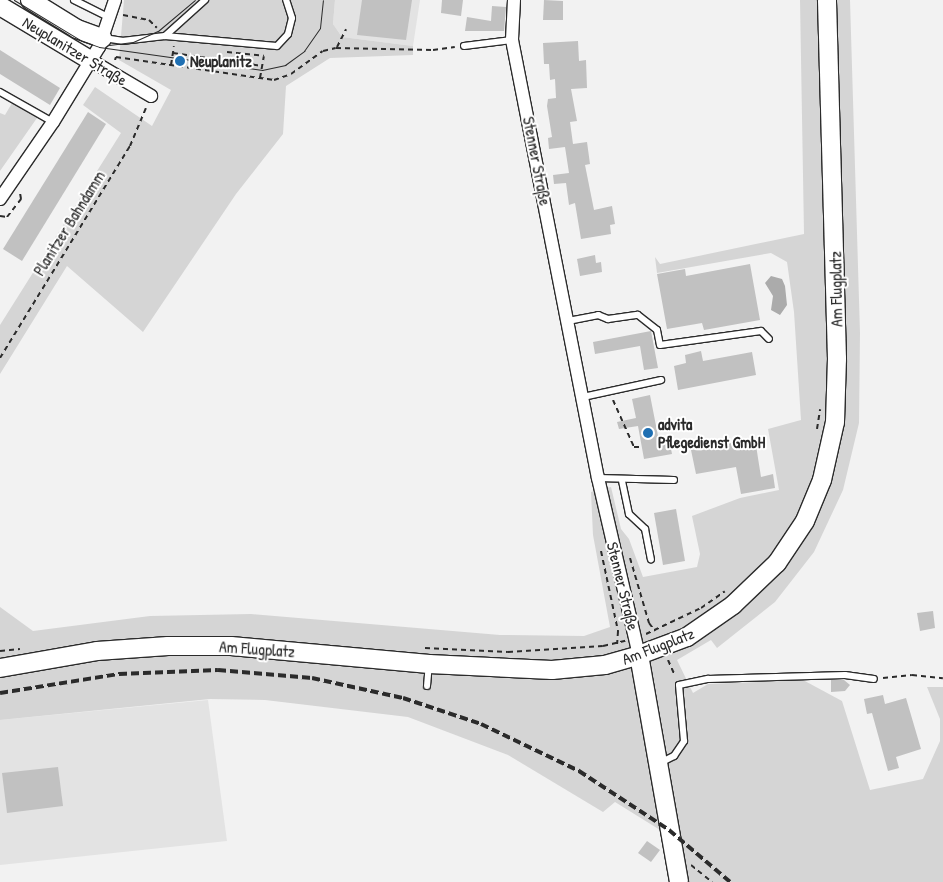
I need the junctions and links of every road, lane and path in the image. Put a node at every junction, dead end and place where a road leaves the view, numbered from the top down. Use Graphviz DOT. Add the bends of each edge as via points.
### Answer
graph roads {
  1 [pos="30,0"];
  2 [pos="74,0"];
  3 [pos="205,0"];
  4 [pos="286,0"];
  5 [pos="514,0"];
  6 [pos="827,0"];
  7 [pos="0,6"];
  8 [pos="113,11"];
  9 [pos="148,20"];
  10 [pos="346,29"];
  11 [pos="165,36"];
  12 [pos="102,38"];
  13 [pos="512,40"];
  14 [pos="174,46"];
  15 [pos="266,46"];
  16 [pos="464,46"];
  17 [pos="336,48"];
  18 [pos="173,54"];
  19 [pos="90,60"];
  20 [pos="171,65"];
  21 [pos="262,66"];
  22 [pos="109,71"];
  23 [pos="260,78"];
  24 [pos="0,92"];
  25 [pos="151,96"];
  26 [pos="53,122"];
  27 [pos="19,190"];
  28 [pos="0,199"];
  29 [pos="0,216"];
  30 [pos="568,321"];
  31 [pos="769,338"];
  32 [pos="0,358"];
  33 [pos="661,380"];
  34 [pos="609,391"];
  35 [pos="583,397"];
  36 [pos="821,401"];
  37 [pos="817,430"];
  38 [pos="642,447"];
  39 [pos="598,478"];
  40 [pos="674,480"];
  41 [pos="622,481"];
  42 [pos="601,550"];
  43 [pos="651,559"];
  44 [pos="727,590"];
  45 [pos="655,632"];
  46 [pos="639,655"];
  47 [pos="621,661"];
  48 [pos="429,664"];
  49 [pos="0,668"];
  50 [pos="943,678"];
  51 [pos="874,679"];
  52 [pos="427,686"];
  53 [pos="656,764"];
  54 [pos="674,854"];
  55 [pos="679,882"];
  56 [pos="712,882"];
  1 -- 12 [label="main road, Neuplanitzer Straße" via="77,29"];
  2 -- 8 [label="lane"];
  3 -- 11 [label="lane"];
  4 -- 15 [label="lane" via="292,18 288,34 277,46"];
  5 -- 13 [label="street, Stenner Straße"];
  6 -- 46 [label="main road, Am Flugplatz" via="837,392 835,422 822,480 796,535 760,580 708,624 687,637"];
  7 -- 19 [label="main road, Neuplanitzer Straße"];
  8 -- 9 [label="path"];
  8 -- 12 [label="street"];
  10 -- 17 [label="path"];
  11 -- 12 [label="lane" via="122,41"];
  11 -- 15 [label="lane"];
  12 -- 19 [label="street"];
  13 -- 16 [label="lane"];
  13 -- 30 [label="street, Stenner Straße"];
  14 -- 18 [label="path"];
  15 -- 21 [label="path"];
  16 -- 17 [label="path" via="433,50"];
  17 -- 23 [label="path" via="323,51 292,74 274,80"];
  18 -- 20 [label="path"];
  18 -- 21 [label="path"];
  19 -- 22 [label="street, Neuplanitzer Straße"];
  19 -- 26 [label="street"];
  20 -- 22 [label="path" via="116,57"];
  20 -- 23 [label="path"];
  21 -- 23 [label="path"];
  22 -- 25 [label="street, Neuplanitzer Straße"];
  24 -- 26 [label="lane"];
  25 -- 32 [label="path, Planitzer Bahndamm" via="130,146"];
  26 -- 28 [label="street"];
  27 -- 29 [label="path" via="21,199 7,217"];
  30 -- 31 [label="lane" via="598,315 608,319 638,315 657,330 660,345 761,332"];
  30 -- 35 [label="street, Stenner Straße"];
  33 -- 34 [label="lane"];
  34 -- 35 [label="lane"];
  34 -- 38 [label="path" via="634,447"];
  35 -- 39 [label="street, Stenner Straße"];
  36 -- 37 [label="path"];
  39 -- 41 [label="lane"];
  39 -- 46 [label="street, Stenner Straße"];
  40 -- 41 [label="lane"];
  41 -- 43 [label="lane" via="629,514 645,529"];
  42 -- 47 [label="path"];
  44 -- 45 [label="path"];
  46 -- 47 [label="main road, Am Flugplatz"];
  46 -- 53 [label="main road, Stenner Straße"];
  47 -- 48 [label="main road, Am Flugplatz" via="552,670"];
  48 -- 49 [label="main road, Am Flugplatz" via="231,646 168,646 97,651"];
  48 -- 52 [label="lane"];
  50 -- 51 [label="path" via="912,675"];
  51 -- 53 [label="lane" via="845,675 708,679 679,685 684,741 674,756"];
  53 -- 54 [label="main road, Stenner Straße"];
  54 -- 55 [label="main road, Stenner Straße"];
  54 -- 56 [label="path"];
}
